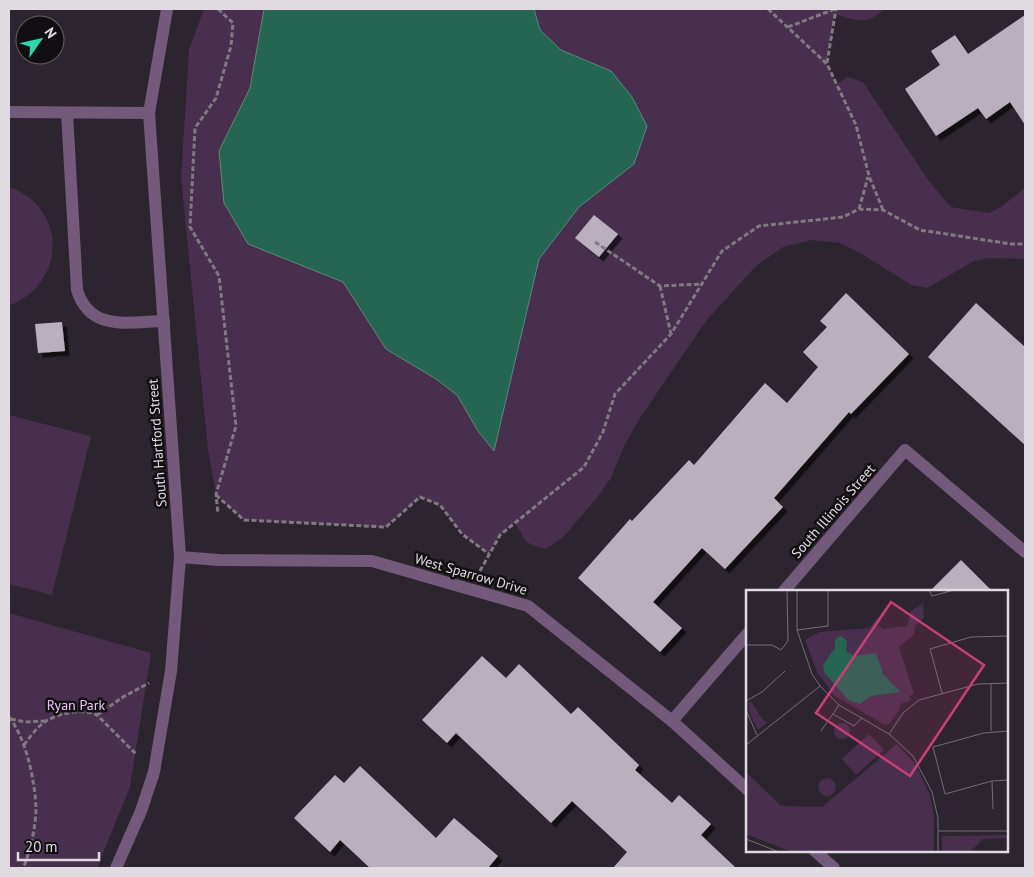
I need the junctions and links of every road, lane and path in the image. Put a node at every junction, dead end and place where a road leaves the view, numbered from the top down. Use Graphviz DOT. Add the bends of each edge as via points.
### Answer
graph roads {
  1 [pos="167,9"];
  2 [pos="218,9"];
  3 [pos="768,9"];
  4 [pos="835,9"];
  5 [pos="788,27"];
  6 [pos="827,64"];
  7 [pos="9,112"];
  8 [pos="67,113"];
  9 [pos="149,113"];
  10 [pos="869,176"];
  11 [pos="859,209"];
  12 [pos="883,210"];
  13 [pos="595,242"];
  14 [pos="1025,244"];
  15 [pos="702,284"];
  16 [pos="660,286"];
  17 [pos="164,321"];
  18 [pos="671,334"];
  19 [pos="216,494"];
  20 [pos="218,514"];
  21 [pos="1025,552"];
  22 [pos="489,554"];
  23 [pos="180,557"];
  24 [pos="470,589"];
  25 [pos="785,590"];
  26 [pos="746,635"];
  27 [pos="171,671"];
  28 [pos="97,715"];
  29 [pos="10,718"];
  30 [pos="46,721"];
  31 [pos="672,721"];
  32 [pos="24,745"];
  33 [pos="154,772"];
  34 [pos="746,788"];
  35 [pos="816,852"];
  36 [pos="23,868"];
  37 [pos="116,868"];
  38 [pos="834,868"];
  1 -- 9 [label="street, South Hartford Street"];
  2 -- 19 [label="path" via="233,23 231,46 216,98 195,128 190,227 219,276 236,426"];
  3 -- 5 [label="path"];
  4 -- 5 [label="path"];
  4 -- 6 [label="path"];
  5 -- 6 [label="path"];
  6 -- 10 [label="path" via="856,125"];
  7 -- 8 [label="street"];
  8 -- 9 [label="street"];
  8 -- 17 [label="street" via="80,302 89,313 103,320"];
  9 -- 17 [label="street, South Hartford Street"];
  10 -- 11 [label="path"];
  10 -- 12 [label="path"];
  11 -- 12 [label="path"];
  11 -- 15 [label="path" via="843,217 759,226 722,251"];
  12 -- 14 [label="path" via="920,230"];
  13 -- 16 [label="path"];
  15 -- 16 [label="path"];
  15 -- 18 [label="path"];
  16 -- 18 [label="path"];
  17 -- 23 [label="street, South Hartford Street"];
  18 -- 22 [label="path" via="615,394 603,432 584,467 500,535"];
  19 -- 20 [label="path"];
  19 -- 22 [label="path" via="244,520 386,527 420,497 440,505 462,534"];
  21 -- 25 [label="street, South Illinois Street" via="905,450"];
  22 -- 24 [label="path"];
  23 -- 24 [label="street, West Sparrow Drive" via="372,561"];
  23 -- 27 [label="street, South Hartford Street"];
  24 -- 31 [label="street, West Sparrow Drive" via="528,606"];
  26 -- 31 [label="street"];
  27 -- 28 [label="path"];
  27 -- 33 [label="street, South Hartford Street"];
  28 -- 30 [label="path" via="72,712"];
  28 -- 33 [label="path"];
  29 -- 30 [label="path" via="25,722"];
  29 -- 32 [label="path"];
  30 -- 32 [label="path"];
  31 -- 34 [label="street, West Sparrow Drive"];
  32 -- 36 [label="path" via="36,809 30,854"];
  33 -- 37 [label="street, South Hartford Street"];
  35 -- 38 [label="street"];
}
